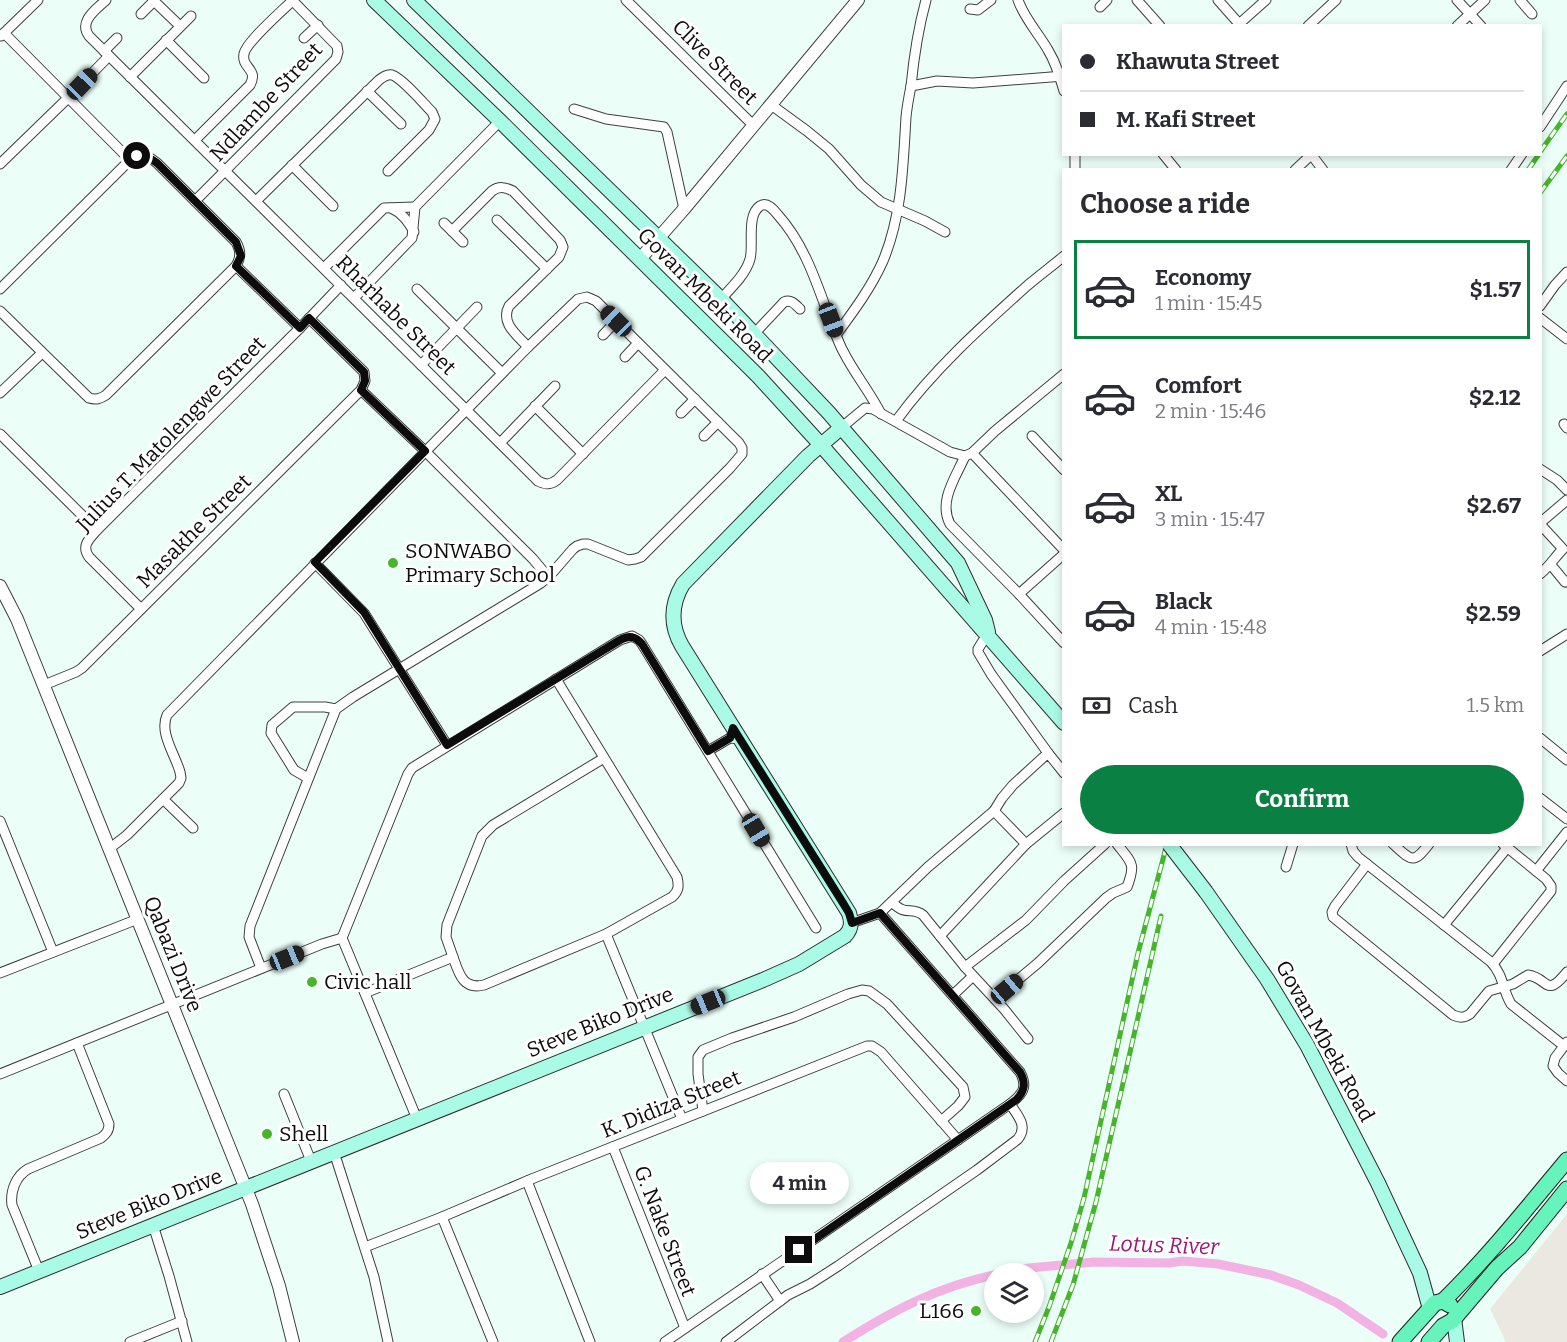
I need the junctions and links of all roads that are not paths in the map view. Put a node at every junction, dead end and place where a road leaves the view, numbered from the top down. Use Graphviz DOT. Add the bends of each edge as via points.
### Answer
graph roads {
  1 [pos="38,0"];
  2 [pos="106,0"];
  3 [pos="154,0"];
  4 [pos="292,0"];
  5 [pos="374,0"];
  6 [pos="414,0"];
  7 [pos="626,0"];
  8 [pos="858,0"];
  9 [pos="926,0"];
  10 [pos="991,0"];
  11 [pos="1018,0"];
  12 [pos="1137,0"];
  13 [pos="1218,0"];
  14 [pos="1266,0"];
  15 [pos="1336,0"];
  16 [pos="1457,0"];
  17 [pos="1485,0"];
  18 [pos="1520,0"];
  19 [pos="970,9"];
  20 [pos="141,14"];
  21 [pos="1470,14"];
  22 [pos="1532,14"];
  23 [pos="191,16"];
  24 [pos="1158,24"];
  25 [pos="1239,24"];
  26 [pos="1241,24"];
  27 [pos="1310,24"];
  28 [pos="1458,24"];
  29 [pos="1478,24"];
  30 [pos="180,26"];
  31 [pos="318,26"];
  32 [pos="2,35"];
  33 [pos="117,38"];
  34 [pos="304,38"];
  35 [pos="166,40"];
  36 [pos="106,54"];
  37 [pos="1062,76"];
  38 [pos="130,77"];
  39 [pos="204,78"];
  40 [pos="910,86"];
  41 [pos="1567,86"];
  42 [pos="367,91"];
  43 [pos="68,98"];
  44 [pos="770,105"];
  45 [pos="574,109"];
  46 [pos="500,121"];
  47 [pos="1542,123"];
  48 [pos="402,124"];
  49 [pos="753,125"];
  50 [pos="195,140"];
  51 [pos="1165,156"];
  52 [pos="1310,156"];
  53 [pos="1312,156"];
  54 [pos="130,160"];
  55 [pos="0,164"];
  56 [pos="292,165"];
  57 [pos="1174,168"];
  58 [pos="1297,168"];
  59 [pos="1321,168"];
  60 [pos="225,171"];
  61 [pos="388,171"];
  62 [pos="195,201"];
  63 [pos="256,201"];
  64 [pos="333,206"];
  65 [pos="388,207"];
  66 [pos="415,207"];
  67 [pos="684,209"];
  68 [pos="898,210"];
  69 [pos="497,220"];
  70 [pos="444,223"];
  71 [pos="452,231"];
  72 [pos="414,232"];
  73 [pos="945,232"];
  74 [pos="659,238"];
  75 [pos="463,242"];
  76 [pos="1062,258"];
  77 [pos="640,259"];
  78 [pos="236,266"];
  79 [pos="324,268"];
  80 [pos="547,269"];
  81 [pos="1567,272"];
  82 [pos="340,285"];
  83 [pos="0,289"];
  84 [pos="417,289"];
  85 [pos="354,298"];
  86 [pos="721,299"];
  87 [pos="1542,303"];
  88 [pos="477,308"];
  89 [pos="800,309"];
  90 [pos="0,311"];
  91 [pos="309,318"];
  92 [pos="1542,320"];
  93 [pos="616,321"];
  94 [pos="300,328"];
  95 [pos="457,328"];
  96 [pos="754,334"];
  97 [pos="603,335"];
  98 [pos="836,335"];
  99 [pos="1567,339"];
  100 [pos="638,343"];
  101 [pos="528,346"];
  102 [pos="42,353"];
  103 [pos="625,357"];
  104 [pos="421,365"];
  105 [pos="665,370"];
  106 [pos="502,373"];
  107 [pos="1062,376"];
  108 [pos="555,386"];
  109 [pos="361,390"];
  110 [pos="0,393"];
  111 [pos="695,399"];
  112 [pos="536,406"];
  113 [pos="466,409"];
  114 [pos="681,413"];
  115 [pos="881,414"];
  116 [pos="896,421"];
  117 [pos="718,422"];
  118 [pos="842,427"];
  119 [pos="0,435"];
  120 [pos="704,436"];
  121 [pos="1032,436"];
  122 [pos="500,443"];
  123 [pos="821,445"];
  124 [pos="425,451"];
  125 [pos="583,454"];
  126 [pos="969,455"];
  127 [pos="1062,468"];
  128 [pos="1542,470"];
  129 [pos="1567,490"];
  130 [pos="1567,500"];
  131 [pos="1542,522"];
  132 [pos="1542,526"];
  133 [pos="97,530"];
  134 [pos="1062,550"];
  135 [pos="1062,554"];
  136 [pos="315,562"];
  137 [pos="1551,565"];
  138 [pos="1542,572"];
  139 [pos="548,577"];
  140 [pos="1567,581"];
  141 [pos="0,586"];
  142 [pos="1019,594"];
  143 [pos="141,609"];
  144 [pos="1567,634"];
  145 [pos="986,639"];
  146 [pos="1062,641"];
  147 [pos="1542,650"];
  148 [pos="399,669"];
  149 [pos="556,679"];
  150 [pos="44,685"];
  151 [pos="336,709"];
  152 [pos="1062,721"];
  153 [pos="734,735"];
  154 [pos="1542,740"];
  155 [pos="447,745"];
  156 [pos="708,751"];
  157 [pos="1048,753"];
  158 [pos="604,758"];
  159 [pos="1567,760"];
  160 [pos="1062,770"];
  161 [pos="308,778"];
  162 [pos="163,799"];
  163 [pos="1542,800"];
  164 [pos="994,811"];
  165 [pos="1062,815"];
  166 [pos="1567,819"];
  167 [pos="0,821"];
  168 [pos="193,828"];
  169 [pos="1567,832"];
  170 [pos="1026,844"];
  171 [pos="1103,846"];
  172 [pos="1118,846"];
  173 [pos="1171,846"];
  174 [pos="1292,846"];
  175 [pos="1352,846"];
  176 [pos="1395,846"];
  177 [pos="1428,846"];
  178 [pos="1505,846"];
  179 [pos="110,849"];
  180 [pos="1367,864"];
  181 [pos="1286,867"];
  182 [pos="1536,871"];
  183 [pos="892,902"];
  184 [pos="880,913"];
  185 [pos="138,919"];
  186 [pos="852,923"];
  187 [pos="1444,926"];
  188 [pos="816,928"];
  189 [pos="606,934"];
  190 [pos="940,936"];
  191 [pos="342,938"];
  192 [pos="53,952"];
  193 [pos="453,957"];
  194 [pos="1493,964"];
  195 [pos="965,967"];
  196 [pos="261,968"];
  197 [pos="1567,972"];
  198 [pos="0,974"];
  199 [pos="974,976"];
  200 [pos="1504,986"];
  201 [pos="365,993"];
  202 [pos="953,995"];
  203 [pos="994,999"];
  204 [pos="172,1004"];
  205 [pos="645,1027"];
  206 [pos="1028,1039"];
  207 [pos="76,1043"];
  208 [pos="1565,1044"];
  209 [pos="0,1074"];
  210 [pos="1567,1081"];
  211 [pos="284,1094"];
  212 [pos="1010,1104"];
  213 [pos="703,1111"];
  214 [pos="417,1119"];
  215 [pos="682,1119"];
  216 [pos="941,1121"];
  217 [pos="958,1140"];
  218 [pos="613,1147"];
  219 [pos="334,1152"];
  220 [pos="1567,1160"];
  221 [pos="310,1161"];
  222 [pos="527,1181"];
  223 [pos="246,1187"];
  224 [pos="1567,1189"];
  225 [pos="442,1217"];
  226 [pos="153,1225"];
  227 [pos="365,1247"];
  228 [pos="39,1271"];
  229 [pos="762,1274"];
  230 [pos="0,1287"];
  231 [pos="780,1301"];
  232 [pos="1436,1305"];
  233 [pos="182,1321"];
  234 [pos="1448,1322"];
  235 [pos="685,1328"];
  236 [pos="1404,1338"];
  237 [pos="130,1342"];
  238 [pos="187,1342"];
  239 [pos="292,1342"];
  240 [pos="388,1342"];
  241 [pos="493,1342"];
  242 [pos="590,1342"];
  243 [pos="665,1342"];
  244 [pos="726,1342"];
  245 [pos="1429,1342"];
  246 [pos="1456,1342"];
  1 -- 32 [label="street"];
  2 -- 36 [label="street, Rharhabe Street" via="87,19 85,27 88,36"];
  3 -- 20 [label="street"];
  3 -- 30 [label="street"];
  4 -- 31 [label="street, Ndlambe Street"];
  4 -- 50 [label="street" via="244,53 243,59 253,77 250,85"];
  5 -- 46 [label="main road, Govan Mbeki Road"];
  6 -- 74 [label="main road, Govan Mbeki Road"];
  7 -- 49 [label="street, Clive Street"];
  8 -- 44 [label="street"];
  9 -- 40 [label="street" via="916,37"];
  10 -- 19 [label="street" via="978,10"];
  11 -- 37 [label="street"];
  12 -- 24 [label="street"];
  13 -- 25 [label="street"];
  14 -- 26 [label="street"];
  15 -- 27 [label="street"];
  16 -- 21 [label="street"];
  17 -- 21 [label="street"];
  18 -- 22 [label="street"];
  21 -- 28 [label="street"];
  21 -- 29 [label="street"];
  23 -- 30 [label="street"];
  30 -- 35 [label="street"];
  31 -- 34 [label="street, Ndlambe Street"];
  31 -- 60 [label="street, Ndlambe Street" via="337,46 336,59"];
  32 -- 43 [label="street"];
  33 -- 36 [label="street"];
  35 -- 38 [label="street"];
  35 -- 39 [label="street"];
  36 -- 38 [label="street, Rharhabe Street"];
  36 -- 43 [label="street"];
  37 -- 40 [label="street" via="973,83 937,81"];
  38 -- 50 [label="street, Rharhabe Street"];
  40 -- 68 [label="street"];
  41 -- 47 [label="street"];
  42 -- 48 [label="street"];
  42 -- 56 [label="street"];
  42 -- 61 [label="street" via="383,76 394,76 435,119"];
  43 -- 54 [label="street"];
  43 -- 55 [label="street"];
  44 -- 49 [label="street"];
  44 -- 68 [label="street" via="829,149 872,195"];
  45 -- 67 [label="street" via="666,129"];
  46 -- 66 [label="street"];
  46 -- 77 [label="main road, Govan Mbeki Road"];
  49 -- 67 [label="street"];
  50 -- 60 [label="street, Rharhabe Street"];
  51 -- 57 [label="street"];
  52 -- 58 [label="street"];
  53 -- 59 [label="street"];
  54 -- 62 [label="street" via="142,154 149,157"];
  54 -- 83 [label="street"];
  56 -- 63 [label="street"];
  56 -- 64 [label="street"];
  60 -- 62 [label="street, Ndlambe Street"];
  60 -- 63 [label="street, Rharhabe Street"];
  62 -- 78 [label="street" via="236,242 241,256"];
  63 -- 79 [label="street, Rharhabe Street"];
  65 -- 66 [label="street"];
  65 -- 72 [label="street" via="398,211"];
  65 -- 79 [label="street"];
  66 -- 72 [label="street"];
  67 -- 74 [label="street"];
  68 -- 73 [label="street"];
  68 -- 98 [label="street" via="878,271"];
  69 -- 80 [label="street"];
  70 -- 71 [label="street"];
  71 -- 75 [label="street"];
  71 -- 80 [label="street" via="492,191 508,189 562,243 560,257"];
  72 -- 85 [label="street" via="408,244"];
  74 -- 77 [label="street"];
  74 -- 86 [label="main road, Govan Mbeki Road"];
  76 -- 116 [label="street" via="946,362"];
  77 -- 123 [label="main road, Govan Mbeki Road" via="740,357"];
  78 -- 94 [label="street"];
  78 -- 102 [label="street" via="100,399 89,398"];
  79 -- 82 [label="street, Rharhabe Street"];
  80 -- 101 [label="street" via="506,312 507,324"];
  81 -- 87 [label="street"];
  82 -- 85 [label="street, Rharhabe Street"];
  82 -- 91 [label="street, Julius T. Matolengwe Street"];
  84 -- 95 [label="street"];
  85 -- 104 [label="street, Rharhabe Street"];
  86 -- 96 [label="main road, Govan Mbeki Road"];
  86 -- 98 [label="street" via="750,262 755,212 763,204 779,216 802,249"];
  88 -- 95 [label="street"];
  89 -- 96 [label="street" via="792,302 784,302"];
  90 -- 102 [label="street"];
  91 -- 94 [label="street, Julius T. Matolengwe Street"];
  91 -- 109 [label="street" via="364,372"];
  92 -- 99 [label="street"];
  93 -- 97 [label="street"];
  93 -- 100 [label="street"];
  93 -- 101 [label="street" via="596,302 581,297"];
  94 -- 133 [label="street, Julius T. Matolengwe Street"];
  95 -- 104 [label="street"];
  95 -- 106 [label="street"];
  96 -- 118 [label="main road, Govan Mbeki Road"];
  98 -- 115 [label="street"];
  100 -- 103 [label="street"];
  100 -- 105 [label="street"];
  101 -- 106 [label="street"];
  102 -- 110 [label="street"];
  104 -- 113 [label="street, Rharhabe Street"];
  105 -- 111 [label="street"];
  105 -- 125 [label="street, Rharhabe Street"];
  106 -- 113 [label="street"];
  107 -- 126 [label="street"];
  108 -- 112 [label="street"];
  109 -- 124 [label="street"];
  109 -- 143 [label="street, Masakhe Street"];
  111 -- 114 [label="street"];
  111 -- 117 [label="street"];
  112 -- 122 [label="street"];
  112 -- 125 [label="street"];
  113 -- 122 [label="street, Rharhabe Street"];
  113 -- 124 [label="street"];
  115 -- 116 [label="street"];
  115 -- 118 [label="street" via="866,408"];
  116 -- 126 [label="street" via="951,452"];
  117 -- 120 [label="street"];
  117 -- 139 [label="street" via="742,448 742,454 647,552 628,560 583,544 573,549"];
  118 -- 123 [label="main road"];
  118 -- 145 [label="main road, Govan Mbeki Road" via="958,563 985,620"];
  119 -- 133 [label="street"];
  121 -- 127 [label="street"];
  122 -- 125 [label="street, Rharhabe Street" via="538,481 547,484 557,480"];
  123 -- 145 [label="main road, Govan Mbeki Road"];
  123 -- 153 [label="main road" via="683,584 675,600 677,638"];
  124 -- 136 [label="street"];
  124 -- 139 [label="street"];
  126 -- 134 [label="street"];
  126 -- 142 [label="street" via="947,497 948,519"];
  128 -- 129 [label="street"];
  130 -- 131 [label="street"];
  132 -- 137 [label="street" via="1563,549"];
  133 -- 143 [label="street, Julius T. Matolengwe Street" via="85,545 86,553"];
  135 -- 142 [label="street"];
  136 -- 148 [label="street" via="364,612"];
  136 -- 162 [label="street" via="167,715 164,725 181,778"];
  137 -- 138 [label="street"];
  137 -- 140 [label="street"];
  139 -- 148 [label="street"];
  141 -- 150 [label="street, Qabazi Drive"];
  142 -- 146 [label="street"];
  143 -- 150 [label="street, Masakhe Street" via="82,668"];
  144 -- 147 [label="street"];
  145 -- 152 [label="main road, Govan Mbeki Road"];
  145 -- 157 [label="street" via="978,649 980,656"];
  148 -- 151 [label="street"];
  148 -- 155 [label="street"];
  149 -- 155 [label="street"];
  149 -- 156 [label="street" via="620,640 634,637"];
  149 -- 158 [label="street"];
  150 -- 179 [label="street, Qabazi Drive"];
  151 -- 161 [label="street"];
  151 -- 161 [label="street" via="293,707 272,725 272,737 294,770"];
  153 -- 156 [label="street"];
  153 -- 186 [label="main road" via="843,903"];
  154 -- 159 [label="street"];
  155 -- 191 [label="street" via="408,774"];
  156 -- 188 [label="street"];
  157 -- 160 [label="street"];
  157 -- 164 [label="street" via="1013,785"];
  158 -- 189 [label="street" via="678,883 672,897"];
  158 -- 193 [label="street" via="484,831 447,925 446,937"];
  161 -- 196 [label="street" via="249,932"];
  162 -- 168 [label="street"];
  162 -- 179 [label="street"];
  163 -- 166 [label="street"];
  164 -- 170 [label="street"];
  164 -- 183 [label="street"];
  165 -- 170 [label="street"];
  167 -- 192 [label="street"];
  169 -- 182 [label="street"];
  170 -- 190 [label="street"];
  171 -- 195 [label="street" via="1026,920"];
  172 -- 203 [label="street" via="1132,867 1127,887 1106,898"];
  173 -- 232 [label="main road, Govan Mbeki Road, bridge" via="1263,972 1307,1045"];
  174 -- 181 [label="street"];
  175 -- 180 [label="street"];
  176 -- 177 [label="street" via="1413,859"];
  178 -- 182 [label="street"];
  178 -- 187 [label="street"];
  179 -- 185 [label="street, Qabazi Drive"];
  180 -- 187 [label="street"];
  180 -- 200 [label="street" via="1333,909 1335,920 1458,1017 1466,1017 1489,991"];
  182 -- 194 [label="street" via="1546,879 1551,891"];
  183 -- 184 [label="street"];
  183 -- 190 [label="street" via="901,910 919,912"];
  184 -- 186 [label="street"];
  184 -- 202 [label="street"];
  185 -- 192 [label="street"];
  185 -- 204 [label="street, Qabazi Drive"];
  186 -- 205 [label="main road, Steve Biko Drive" via="846,936 799,964"];
  187 -- 194 [label="street"];
  189 -- 193 [label="street" via="478,986 464,981"];
  189 -- 205 [label="street"];
  190 -- 195 [label="street"];
  191 -- 196 [label="street"];
  191 -- 201 [label="street"];
  192 -- 198 [label="street"];
  193 -- 201 [label="street"];
  194 -- 200 [label="street"];
  195 -- 199 [label="street"];
  196 -- 204 [label="street"];
  197 -- 200 [label="street" via="1554,986 1528,975"];
  199 -- 202 [label="street"];
  199 -- 203 [label="street"];
  200 -- 208 [label="street" via="1511,1004"];
  201 -- 214 [label="street"];
  202 -- 212 [label="street" via="1024,1079 1023,1090"];
  203 -- 206 [label="street"];
  204 -- 207 [label="street"];
  204 -- 223 [label="street, Qabazi Drive"];
  205 -- 214 [label="main road, Steve Biko Drive"];
  205 -- 215 [label="street"];
  207 -- 209 [label="street"];
  207 -- 228 [label="street" via="109,1128 101,1138 28,1169 17,1179 12,1205"];
  208 -- 210 [label="street" via="1553,1066"];
  211 -- 221 [label="street"];
  212 -- 217 [label="street"];
  212 -- 231 [label="street" via="1023,1127 1018,1139 838,1266"];
  213 -- 215 [label="street, K. Didiza Street"];
  213 -- 216 [label="street, K. Didiza Street" via="872,1046"];
  213 -- 216 [label="street" via="698,1057 703,1050 862,990 887,1004 963,1088 963,1101"];
  214 -- 219 [label="main road, Steve Biko Drive"];
  215 -- 218 [label="street, K. Didiza Street"];
  216 -- 217 [label="street, K. Didiza Street"];
  217 -- 229 [label="street"];
  218 -- 222 [label="street, K. Didiza Street"];
  218 -- 235 [label="street, G. Nake Street"];
  219 -- 221 [label="main road, Steve Biko Drive"];
  219 -- 227 [label="street"];
  220 -- 232 [label="main road" via="1474,1270"];
  221 -- 223 [label="main road, Steve Biko Drive"];
  222 -- 225 [label="street, K. Didiza Street"];
  222 -- 242 [label="street"];
  223 -- 226 [label="main road, Steve Biko Drive"];
  223 -- 239 [label="street, Qabazi Drive" via="269,1251"];
  224 -- 234 [label="main road" via="1520,1247"];
  225 -- 227 [label="street, K. Didiza Street"];
  225 -- 241 [label="street"];
  226 -- 228 [label="main road, Steve Biko Drive"];
  226 -- 233 [label="street"];
  227 -- 240 [label="street"];
  228 -- 230 [label="main road, Steve Biko Drive"];
  229 -- 231 [label="street"];
  229 -- 235 [label="street"];
  231 -- 244 [label="street"];
  232 -- 234 [label="main road" via="1448,1303 1452,1307 1454,1312"];
  232 -- 234 [label="main road" via="1429,1314 1433,1323 1438,1326"];
  232 -- 236 [label="main road"];
  233 -- 237 [label="street"];
  233 -- 238 [label="street"];
  234 -- 245 [label="main road"];
  234 -- 246 [label="main road"];
  235 -- 243 [label="street"];
}
